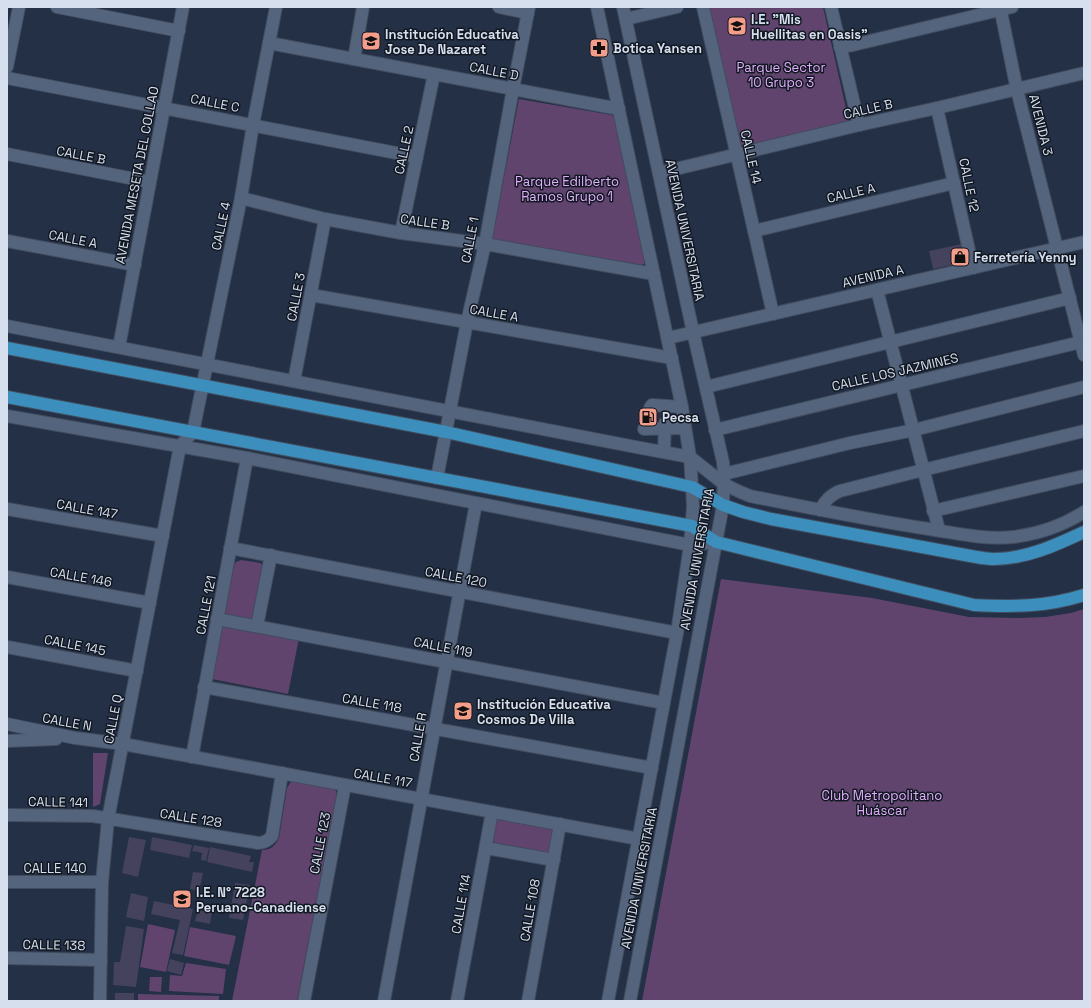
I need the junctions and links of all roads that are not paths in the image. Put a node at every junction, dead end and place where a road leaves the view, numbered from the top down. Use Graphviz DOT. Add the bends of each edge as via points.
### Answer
graph roads {
  1 [pos="19,7"];
  2 [pos="57,7"];
  3 [pos="183,7"];
  4 [pos="276,7"];
  5 [pos="364,7"];
  6 [pos="499,7"];
  7 [pos="597,7"];
  8 [pos="623,7"];
  9 [pos="677,7"];
  10 [pos="703,7"];
  11 [pos="831,7"];
  12 [pos="1004,8"];
  13 [pos="528,10"];
  14 [pos="626,19"];
  15 [pos="178,31"];
  16 [pos="269,42"];
  17 [pos="840,47"];
  18 [pos="354,58"];
  19 [pos="7,67"];
  20 [pos="1084,73"];
  21 [pos="434,74"];
  22 [pos="7,78"];
  23 [pos="513,89"];
  24 [pos="1018,90"];
  25 [pos="164,108"];
  26 [pos="938,108"];
  27 [pos="619,109"];
  28 [pos="253,125"];
  29 [pos="859,125"];
  30 [pos="7,154"];
  31 [pos="736,155"];
  32 [pos="417,157"];
  33 [pos="659,174"];
  34 [pos="150,182"];
  35 [pos="954,183"];
  36 [pos="241,198"];
  37 [pos="325,219"];
  38 [pos="754,231"];
  39 [pos="402,233"];
  40 [pos="7,241"];
  41 [pos="1084,242"];
  42 [pos="485,244"];
  43 [pos="1058,248"];
  44 [pos="135,265"];
  45 [pos="973,268"];
  46 [pos="654,274"];
  47 [pos="878,290"];
  48 [pos="311,295"];
  49 [pos="1075,304"];
  50 [pos="772,314"];
  51 [pos="467,322"];
  52 [pos="7,326"];
  53 [pos="693,332"];
  54 [pos="668,338"];
  55 [pos="891,342"];
  56 [pos="119,347"];
  57 [pos="7,348"];
  58 [pos="1083,352"];
  59 [pos="672,358"];
  60 [pos="206,364"];
  61 [pos="294,381"];
  62 [pos="202,385"];
  63 [pos="902,385"];
  64 [pos="706,387"];
  65 [pos="1084,387"];
  66 [pos="7,397"];
  67 [pos="682,407"];
  68 [pos="650,408"];
  69 [pos="450,411"];
  70 [pos="7,416"];
  71 [pos="665,418"];
  72 [pos="685,428"];
  73 [pos="715,430"];
  74 [pos="914,430"];
  75 [pos="193,432"];
  76 [pos="446,432"];
  77 [pos="1084,432"];
  78 [pos="180,446"];
  79 [pos="641,448"];
  80 [pos="664,452"];
  81 [pos="690,456"];
  82 [pos="247,458"];
  83 [pos="923,470"];
  84 [pos="1084,476"];
  85 [pos="437,478"];
  86 [pos="724,479"];
  87 [pos="692,488"];
  88 [pos="476,503"];
  89 [pos="723,505"];
  90 [pos="7,509"];
  91 [pos="820,510"];
  92 [pos="934,511"];
  93 [pos="1084,512"];
  94 [pos="692,526"];
  95 [pos="939,530"];
  96 [pos="1084,532"];
  97 [pos="163,536"];
  98 [pos="716,542"];
  99 [pos="690,545"];
  100 [pos="230,548"];
  101 [pos="271,555"];
  102 [pos="7,577"];
  103 [pos="460,591"];
  104 [pos="1084,594"];
  105 [pos="150,603"];
  106 [pos="217,619"];
  107 [pos="257,626"];
  108 [pos="677,633"];
  109 [pos="7,647"];
  110 [pos="447,662"];
  111 [pos="137,671"];
  112 [pos="204,687"];
  113 [pos="664,703"];
  114 [pos="7,724"];
  115 [pos="434,729"];
  116 [pos="75,738"];
  117 [pos="7,741"];
  118 [pos="123,744"];
  119 [pos="192,757"];
  120 [pos="652,768"];
  121 [pos="282,773"];
  122 [pos="345,785"];
  123 [pos="421,799"];
  124 [pos="492,812"];
  125 [pos="7,815"];
  126 [pos="108,819"];
  127 [pos="560,824"];
  128 [pos="639,839"];
  129 [pos="486,848"];
  130 [pos="554,860"];
  131 [pos="7,882"];
  132 [pos="102,882"];
  133 [pos="7,958"];
  134 [pos="101,960"];
  135 [pos="100,1001"];
  136 [pos="304,1001"];
  137 [pos="384,1001"];
  138 [pos="458,1001"];
  139 [pos="528,1001"];
  140 [pos="608,1001"];
  141 [pos="630,1001"];
  1 -- 19 [label="street"];
  2 -- 15 [label="street"];
  3 -- 15 [label="street, AVENIDA MESETA DEL COLLAO"];
  4 -- 16 [label="street, CALLE 4"];
  5 -- 18 [label="street"];
  6 -- 13 [label="street"];
  7 -- 27 [label="street, AVENIDA UNIVERSITARIA"];
  8 -- 14 [label="street, AVENIDA UNIVERSITARIA"];
  9 -- 14 [label="street"];
  10 -- 31 [label="street, CALLE 14"];
  11 -- 17 [label="street"];
  12 -- 17 [label="street"];
  12 -- 24 [label="street, AVENIDA 3"];
  13 -- 23 [label="street, CALLE 1"];
  14 -- 33 [label="street, AVENIDA UNIVERSITARIA"];
  15 -- 25 [label="street, AVENIDA MESETA DEL COLLAO"];
  16 -- 18 [label="street, CALLE D"];
  16 -- 28 [label="street, CALLE 4"];
  17 -- 29 [label="street"];
  18 -- 21 [label="street, CALLE D"];
  20 -- 24 [label="street, CALLE B"];
  21 -- 23 [label="street, CALLE D"];
  21 -- 32 [label="street, CALLE 2"];
  22 -- 25 [label="street, CALLE C"];
  23 -- 27 [label="street, CALLE D"];
  23 -- 42 [label="street, CALLE 1"];
  24 -- 26 [label="street, CALLE B"];
  24 -- 43 [label="street, AVENIDA 3"];
  25 -- 28 [label="street, CALLE C"];
  25 -- 34 [label="street, AVENIDA MESETA DEL COLLAO"];
  26 -- 29 [label="street, CALLE B"];
  26 -- 35 [label="street, CALLE 12"];
  27 -- 46 [label="street, AVENIDA UNIVERSITARIA"];
  28 -- 32 [label="street, CALLE C"];
  28 -- 36 [label="street, CALLE 4"];
  29 -- 31 [label="street, CALLE B"];
  30 -- 34 [label="street, CALLE B"];
  31 -- 33 [label="street, CALLE B"];
  31 -- 38 [label="street, CALLE 14"];
  32 -- 39 [label="street, CALLE 2"];
  33 -- 53 [label="street, AVENIDA UNIVERSITARIA"];
  34 -- 44 [label="street, AVENIDA MESETA DEL COLLAO"];
  35 -- 38 [label="street, CALLE A"];
  35 -- 45 [label="street, CALLE 12"];
  36 -- 37 [label="street, CALLE B"];
  36 -- 60 [label="street, CALLE 4"];
  37 -- 39 [label="street, CALLE B"];
  37 -- 48 [label="street, CALLE 3"];
  38 -- 50 [label="street, CALLE 14"];
  39 -- 42 [label="street, CALLE B"];
  40 -- 44 [label="street, CALLE A"];
  41 -- 43 [label="street, AVENIDA A"];
  42 -- 46 [label="street, CALLE B"];
  42 -- 51 [label="street, CALLE 1"];
  43 -- 45 [label="street, AVENIDA A"];
  43 -- 49 [label="street, AVENIDA 3"];
  44 -- 56 [label="street, AVENIDA MESETA DEL COLLAO"];
  45 -- 47 [label="street, AVENIDA A"];
  46 -- 54 [label="street, AVENIDA UNIVERSITARIA"];
  47 -- 50 [label="street, AVENIDA A"];
  47 -- 55 [label="street"];
  48 -- 51 [label="street, CALLE A"];
  48 -- 61 [label="street, CALLE 3"];
  49 -- 55 [label="street"];
  49 -- 58 [label="street, AVENIDA 3"];
  50 -- 53 [label="street, AVENIDA A"];
  51 -- 59 [label="street, CALLE A"];
  51 -- 69 [label="street, CALLE 1"];
  52 -- 56 [label="street"];
  53 -- 54 [label="street, AVENIDA A"];
  53 -- 64 [label="street, AVENIDA UNIVERSITARIA"];
  54 -- 59 [label="street, AVENIDA UNIVERSITARIA"];
  55 -- 63 [label="street"];
  55 -- 64 [label="street"];
  56 -- 60 [label="street"];
  57 -- 62 [label="main road"];
  58 -- 63 [label="street, CALLE LOS JAZMINES"];
  59 -- 67 [label="street, AVENIDA UNIVERSITARIA"];
  60 -- 61 [label="street"];
  60 -- 62 [label="street, CALLE 4"];
  61 -- 69 [label="street"];
  62 -- 75 [label="street, CALLE 4"];
  62 -- 76 [label="main road"];
  63 -- 73 [label="street, CALLE LOS JAZMINES"];
  63 -- 74 [label="street"];
  64 -- 73 [label="street, AVENIDA UNIVERSITARIA"];
  65 -- 74 [label="street"];
  66 -- 75 [label="main road"];
  67 -- 71 [label="street"];
  67 -- 72 [label="street, AVENIDA UNIVERSITARIA"];
  68 -- 71 [label="street" via="652,405"];
  69 -- 76 [label="street, CALLE 1"];
  69 -- 79 [label="street"];
  70 -- 78 [label="street"];
  71 -- 72 [label="street"];
  71 -- 79 [label="street" via="644,427"];
  71 -- 80 [label="street"];
  72 -- 81 [label="street, AVENIDA UNIVERSITARIA"];
  73 -- 86 [label="street, AVENIDA UNIVERSITARIA" via="723,462"];
  74 -- 83 [label="street"];
  74 -- 86 [label="street" via="850,443"];
  75 -- 78 [label="street"];
  75 -- 85 [label="main road"];
  76 -- 85 [label="street, CALLE 1"];
  76 -- 87 [label="main road"];
  77 -- 83 [label="street"];
  78 -- 82 [label="street"];
  78 -- 97 [label="street, CALLE Q"];
  79 -- 80 [label="street"];
  80 -- 81 [label="street"];
  81 -- 86 [label="street"];
  81 -- 87 [label="street, AVENIDA UNIVERSITARIA"];
  82 -- 88 [label="street"];
  82 -- 100 [label="street, CALLE 121"];
  83 -- 91 [label="street" via="832,494"];
  83 -- 92 [label="street"];
  84 -- 92 [label="street"];
  85 -- 94 [label="main road"];
  86 -- 89 [label="street, AVENIDA UNIVERSITARIA"];
  86 -- 91 [label="street" via="738,491 750,496"];
  87 -- 89 [label="main road"];
  87 -- 94 [label="street, AVENIDA UNIVERSITARIA"];
  88 -- 99 [label="street"];
  88 -- 103 [label="street, CALLE R"];
  89 -- 96 [label="main road" via="771,519 994,559 1039,551"];
  89 -- 98 [label="street, AVENIDA UNIVERSITARIA"];
  90 -- 97 [label="street, CALLE 147"];
  91 -- 95 [label="street"];
  92 -- 95 [label="street"];
  93 -- 95 [label="street" via="1052,528 1013,537 996,538"];
  94 -- 98 [label="main road"];
  94 -- 99 [label="street, AVENIDA UNIVERSITARIA"];
  97 -- 105 [label="street, CALLE Q"];
  98 -- 99 [label="street"];
  98 -- 104 [label="main road" via="974,605 1041,605"];
  98 -- 141 [label="street, AVENIDA UNIVERSITARIA"];
  99 -- 108 [label="street, AVENIDA UNIVERSITARIA"];
  100 -- 101 [label="street, CALLE 120"];
  100 -- 106 [label="street, CALLE 121"];
  101 -- 103 [label="street, CALLE 120"];
  101 -- 107 [label="street"];
  102 -- 105 [label="street, CALLE 146"];
  103 -- 108 [label="street, CALLE 120"];
  103 -- 110 [label="street, CALLE R"];
  105 -- 111 [label="street, CALLE Q"];
  106 -- 107 [label="street, CALLE 119"];
  106 -- 112 [label="street, CALLE 121"];
  107 -- 110 [label="street, CALLE 119"];
  108 -- 113 [label="street, AVENIDA UNIVERSITARIA"];
  109 -- 111 [label="street, CALLE 145"];
  110 -- 113 [label="street, CALLE 119"];
  110 -- 115 [label="street, CALLE R"];
  111 -- 118 [label="street, CALLE Q"];
  112 -- 115 [label="street, CALLE 118"];
  112 -- 119 [label="street, CALLE 121"];
  113 -- 120 [label="street, AVENIDA UNIVERSITARIA"];
  114 -- 116 [label="street, CALLE N"];
  115 -- 120 [label="street, CALLE 118"];
  115 -- 123 [label="street, CALLE R"];
  116 -- 117 [label="street"];
  116 -- 118 [label="street, CALLE N"];
  118 -- 119 [label="street, CALLE 117"];
  118 -- 126 [label="street, CALLE Q"];
  119 -- 121 [label="street, CALLE 117"];
  120 -- 128 [label="street, AVENIDA UNIVERSITARIA"];
  121 -- 122 [label="street, CALLE 117"];
  121 -- 126 [label="street, CALLE 128" via="272,836 264,843"];
  122 -- 123 [label="street, CALLE 117"];
  122 -- 136 [label="street, CALLE 123"];
  123 -- 124 [label="street, CALLE 117"];
  123 -- 137 [label="street, CALLE R"];
  124 -- 127 [label="street, CALLE 117"];
  124 -- 129 [label="street, CALLE 114"];
  125 -- 126 [label="street, CALLE 141" via="94,816"];
  126 -- 132 [label="street, CALLE Q"];
  127 -- 128 [label="street, CALLE 117"];
  127 -- 130 [label="street, CALLE 108"];
  128 -- 140 [label="street, AVENIDA UNIVERSITARIA"];
  129 -- 130 [label="street"];
  129 -- 138 [label="street, CALLE 114"];
  130 -- 139 [label="street, CALLE 108"];
  131 -- 132 [label="street, CALLE 140"];
  132 -- 134 [label="street, CALLE Q"];
  133 -- 134 [label="street, CALLE 138"];
  134 -- 135 [label="street, CALLE Q"];
}
